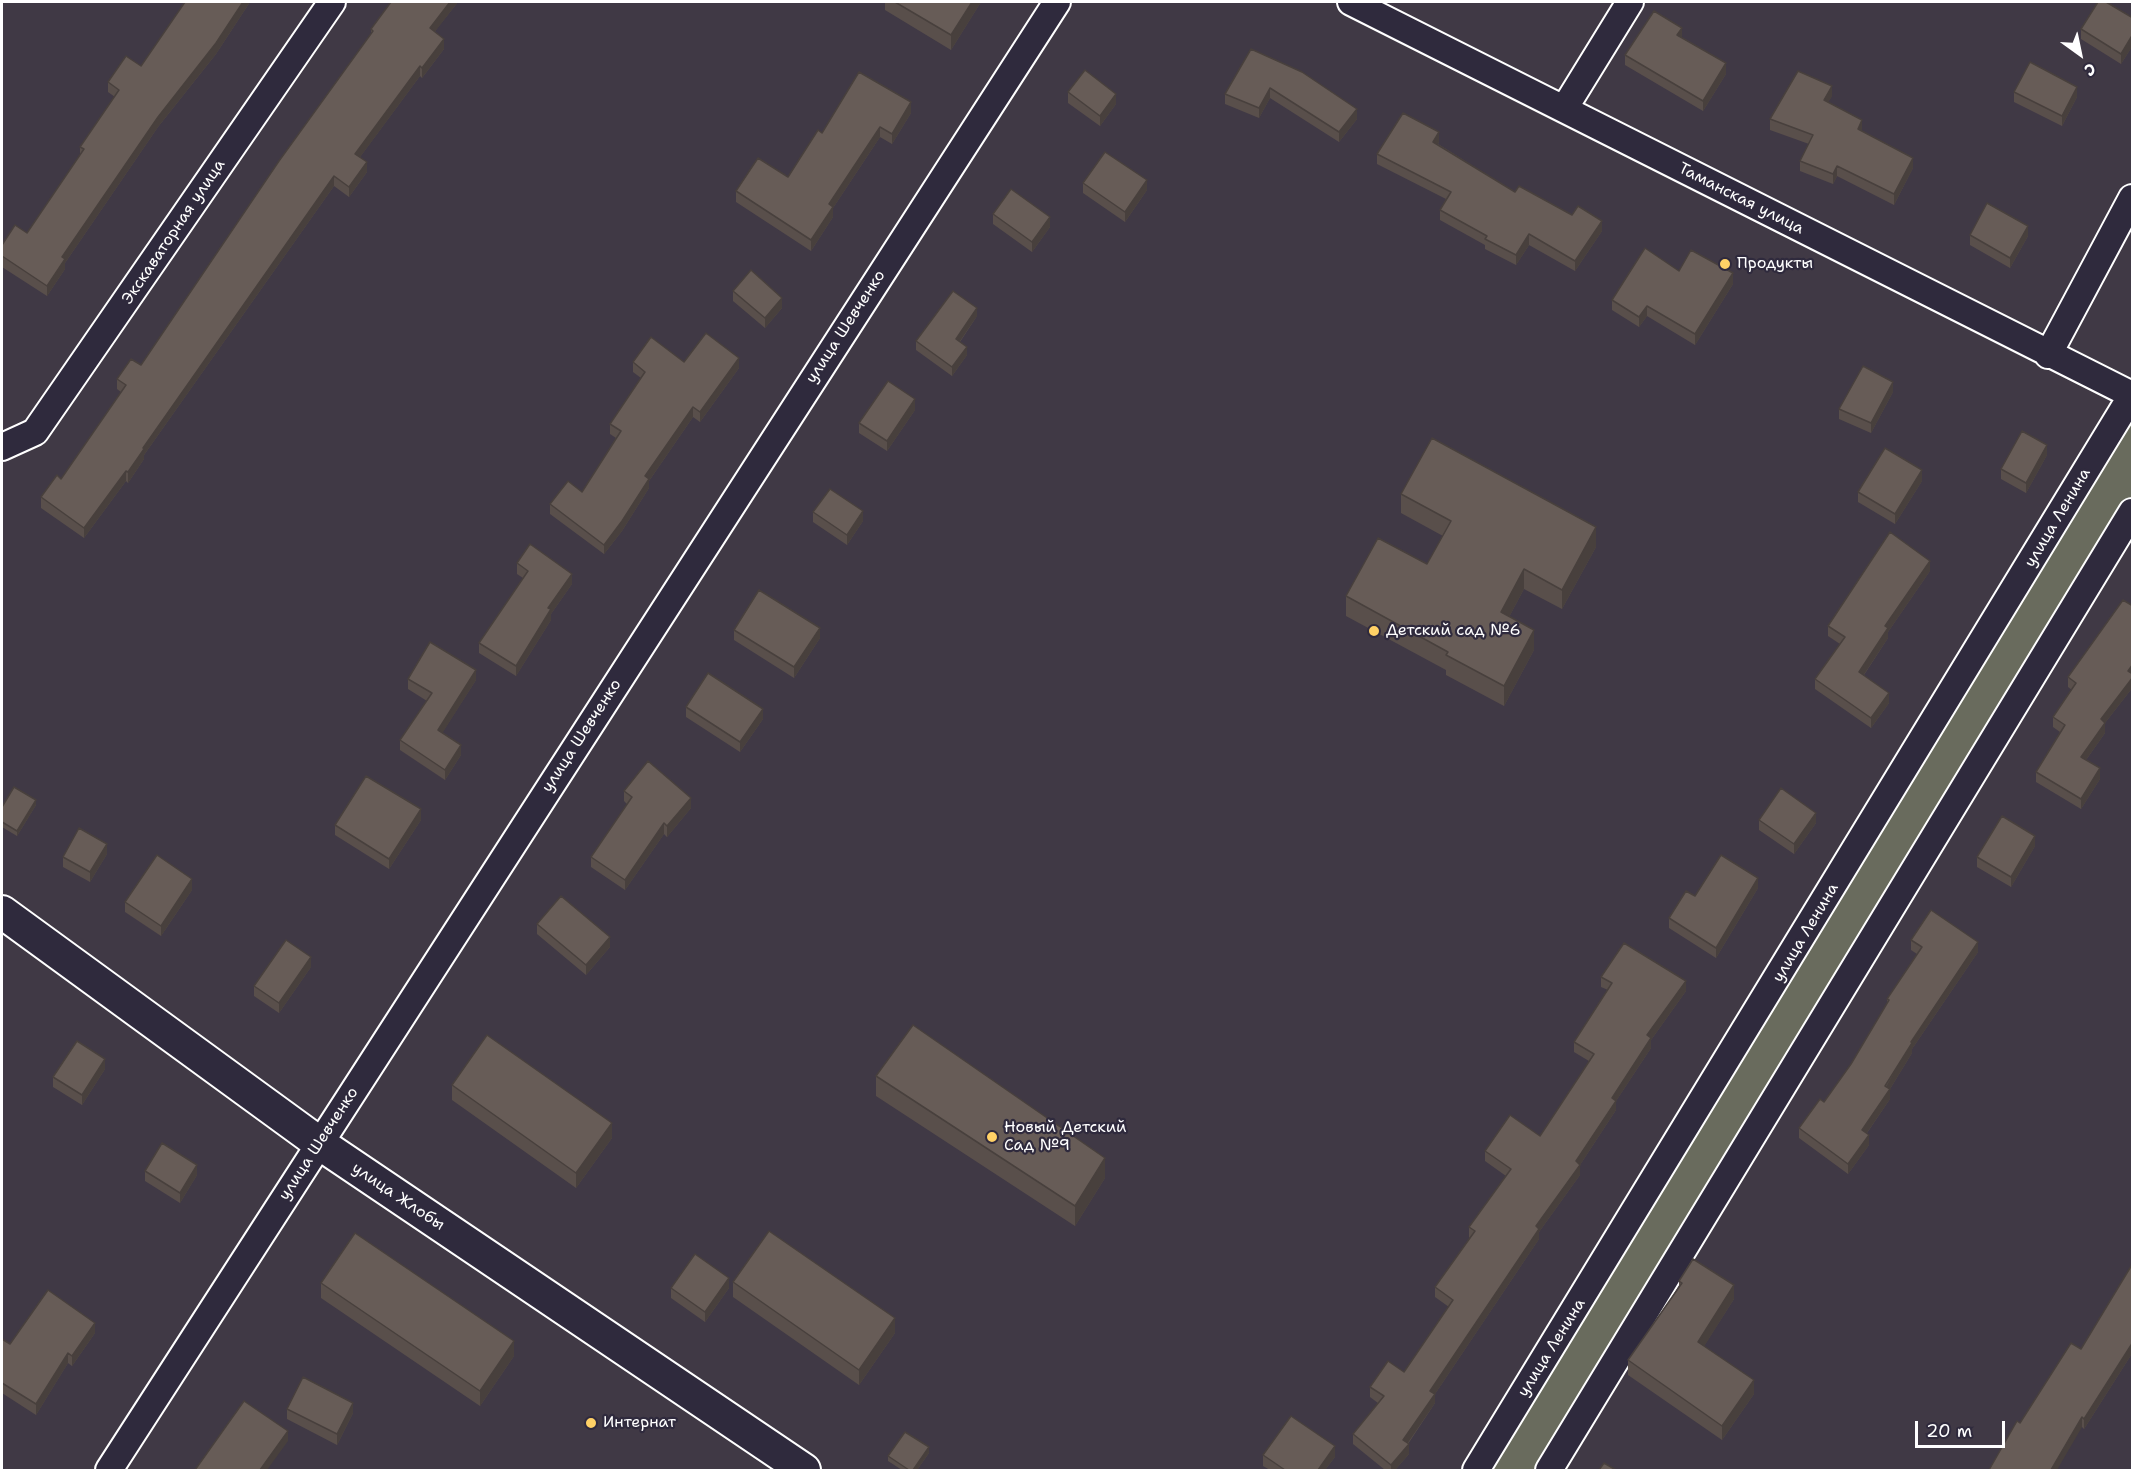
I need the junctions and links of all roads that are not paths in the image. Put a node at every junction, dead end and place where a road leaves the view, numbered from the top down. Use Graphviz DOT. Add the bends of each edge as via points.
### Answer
graph roads {
  1 [pos="332,2"];
  2 [pos="1057,2"];
  3 [pos="1350,2"];
  4 [pos="1630,2"];
  5 [pos="1564,109"];
  6 [pos="2133,198"];
  7 [pos="2048,355"];
  8 [pos="2132,395"];
  9 [pos="2,447"];
  10 [pos="2133,512"];
  11 [pos="2,912"];
  12 [pos="319,1143"];
  13 [pos="109,1470"];
  14 [pos="804,1470"];
  15 [pos="1476,1470"];
  16 [pos="1549,1470"];
  1 -- 9 [label="street, Экскаваторная улица" via="34,432"];
  2 -- 12 [label="street, улица Шевченко"];
  3 -- 5 [label="street, Таманская улица"];
  4 -- 5 [label="street"];
  5 -- 7 [label="street, Таманская улица"];
  6 -- 7 [label="street"];
  7 -- 8 [label="street, Таманская улица"];
  8 -- 15 [label="street, улица Ленина"];
  10 -- 16 [label="street"];
  11 -- 12 [label="street, улица Жлобы"];
  12 -- 13 [label="street, улица Шевченко"];
  12 -- 14 [label="street, улица Жлобы"];
}
